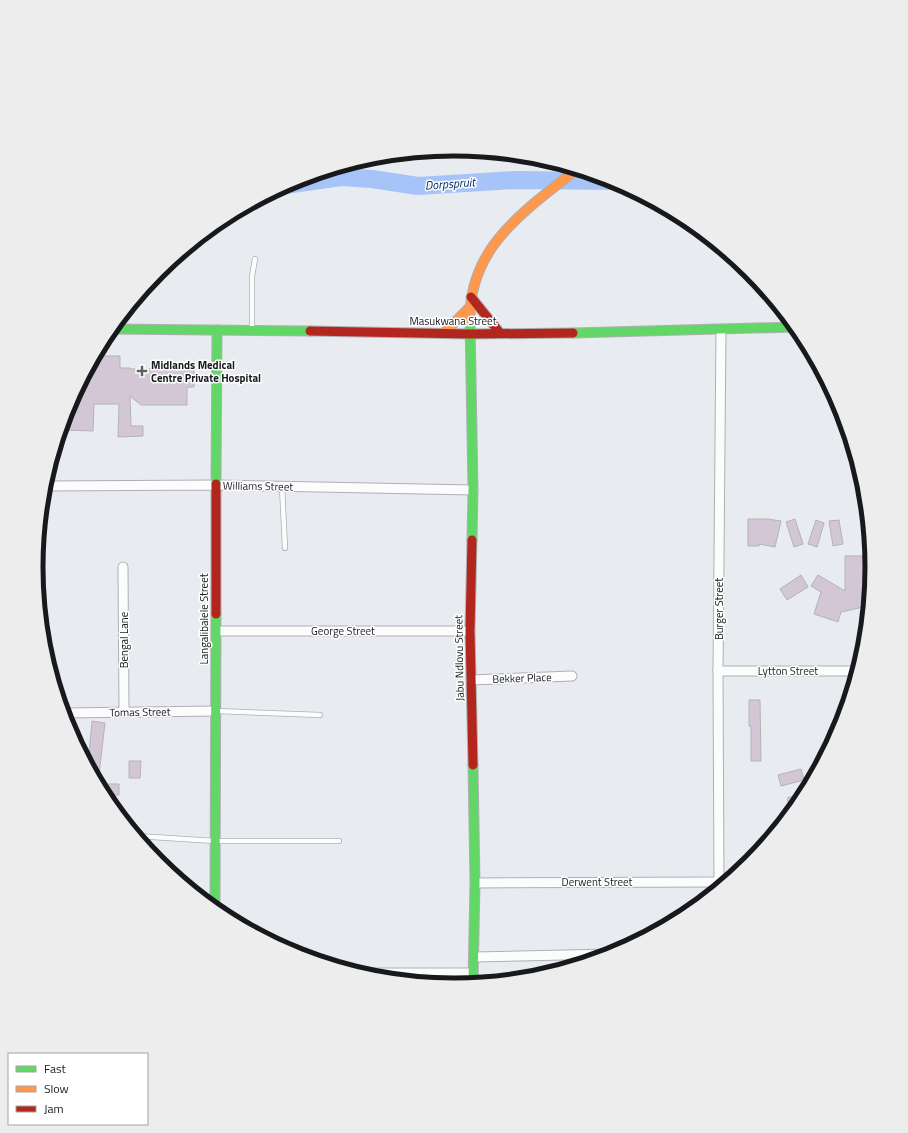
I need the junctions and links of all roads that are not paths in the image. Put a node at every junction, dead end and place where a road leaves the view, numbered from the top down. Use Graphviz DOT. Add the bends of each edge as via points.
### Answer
graph roads {
  1 [pos="572,173"];
  2 [pos="254,259"];
  3 [pos="471,297"];
  4 [pos="470,307"];
  5 [pos="788,327"];
  6 [pos="119,329"];
  7 [pos="217,330"];
  8 [pos="252,330"];
  9 [pos="721,330"];
  10 [pos="444,333"];
  11 [pos="500,333"];
  12 [pos="470,334"];
  13 [pos="217,485"];
  14 [pos="51,486"];
  15 [pos="282,486"];
  16 [pos="473,490"];
  17 [pos="285,548"];
  18 [pos="123,567"];
  19 [pos="217,631"];
  20 [pos="470,631"];
  21 [pos="718,671"];
  22 [pos="851,671"];
  23 [pos="572,676"];
  24 [pos="471,680"];
  25 [pos="216,711"];
  26 [pos="124,712"];
  27 [pos="70,713"];
  28 [pos="320,715"];
  29 [pos="145,836"];
  30 [pos="215,841"];
  31 [pos="339,841"];
  32 [pos="719,881"];
  33 [pos="475,883"];
  34 [pos="715,884"];
  35 [pos="215,900"];
  36 [pos="590,954"];
  37 [pos="474,957"];
  38 [pos="412,975"];
  39 [pos="464,978"];
  40 [pos="473,978"];
  1 -- 3 [label="street, Jabu Ndlovu Street" via="515,220 501,235 488,252 478,272"];
  2 -- 8 [label="lane"];
  3 -- 4 [label="street, Jabu Ndlovu Street"];
  3 -- 11 [label="street"];
  4 -- 10 [label="street"];
  4 -- 12 [label="street, Jabu Ndlovu Street"];
  5 -- 9 [label="street, Masukwana Street"];
  6 -- 7 [label="street, Masukwana Street"];
  7 -- 8 [label="street, Masukwana Street"];
  7 -- 13 [label="street, Langalibalele Street"];
  8 -- 10 [label="street, Masukwana Street"];
  9 -- 11 [label="street, Masukwana Street"];
  9 -- 21 [label="street, Burger Street"];
  10 -- 12 [label="street, Masukwana Street"];
  11 -- 12 [label="street, Masukwana Street"];
  12 -- 16 [label="street, Jabu Ndlovu Street"];
  13 -- 14 [label="street, Williams Street"];
  13 -- 15 [label="street, Williams Street"];
  13 -- 19 [label="street, Langalibalele Street"];
  15 -- 16 [label="street, Williams Street"];
  15 -- 17 [label="lane"];
  16 -- 20 [label="street, Jabu Ndlovu Street"];
  18 -- 26 [label="street, Bengal Lane"];
  19 -- 20 [label="street, George Street"];
  19 -- 25 [label="street, Langalibalele Street"];
  20 -- 24 [label="street, Jabu Ndlovu Street"];
  21 -- 22 [label="street, Lytton Street"];
  21 -- 32 [label="street, Burger Street"];
  23 -- 24 [label="street, Bekker Place"];
  24 -- 33 [label="street, Jabu Ndlovu Street"];
  25 -- 26 [label="street, Tomas Street"];
  25 -- 28 [label="lane"];
  25 -- 30 [label="street, Langalibalele Street"];
  26 -- 27 [label="street, Tomas Street"];
  29 -- 30 [label="lane"];
  30 -- 31 [label="lane"];
  30 -- 35 [label="street, Langalibalele Street"];
  33 -- 34 [label="street, Derwent Street"];
  33 -- 37 [label="street, Jabu Ndlovu Street"];
  36 -- 37 [label="street"];
  37 -- 40 [label="street, Jabu Ndlovu Street"];
  38 -- 39 [label="street"];
}
